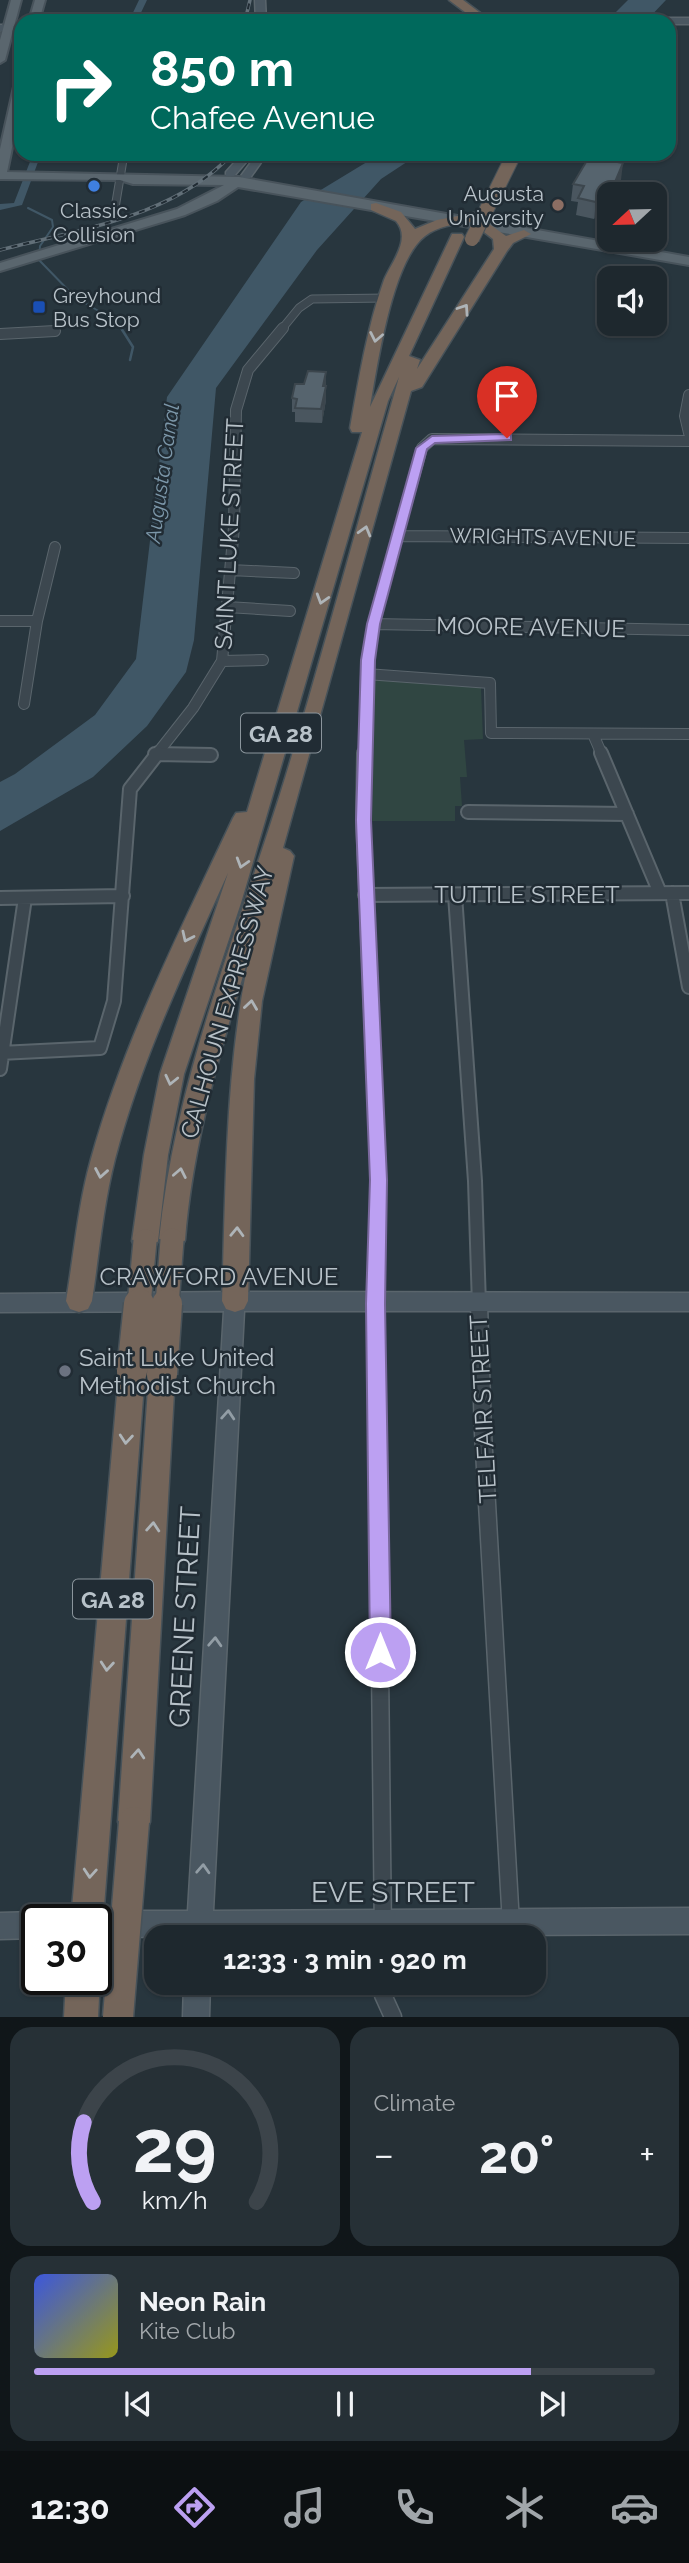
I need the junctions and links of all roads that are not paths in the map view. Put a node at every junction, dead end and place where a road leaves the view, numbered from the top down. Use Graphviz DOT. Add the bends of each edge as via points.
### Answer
graph roads {
  1 [pos="16,0"];
  2 [pos="440,0"];
  3 [pos="455,0"];
  4 [pos="460,14"];
  5 [pos="475,14"];
  6 [pos="8,30"];
  7 [pos="0,60"];
  8 [pos="14,98"];
  9 [pos="123,161"];
  10 [pos="244,161"];
  11 [pos="254,161"];
  12 [pos="495,161"];
  13 [pos="509,161"];
  14 [pos="0,176"];
  15 [pos="121,176"];
  16 [pos="233,179"];
  17 [pos="366,204"];
  18 [pos="114,214"];
  19 [pos="474,217"];
  20 [pos="467,231"];
  21 [pos="524,234"];
  22 [pos="597,237"];
  23 [pos="667,248"];
  24 [pos="501,249"];
  25 [pos="408,250"];
  26 [pos="689,252"];
  27 [pos="10,259"];
  28 [pos="689,261"];
  29 [pos="0,267"];
  30 [pos="387,298"];
  31 [pos="55,331"];
  32 [pos="0,334"];
  33 [pos="689,395"];
  34 [pos="392,431"];
  35 [pos="689,433"];
  36 [pos="689,441"];
  37 [pos="397,536"];
  38 [pos="689,538"];
  39 [pos="55,547"];
  40 [pos="333,563"];
  41 [pos="230,570"];
  42 [pos="294,573"];
  43 [pos="227,607"];
  44 [pos="289,611"];
  45 [pos="0,621"];
  46 [pos="37,621"];
  47 [pos="373,624"];
  48 [pos="689,630"];
  49 [pos="263,660"];
  50 [pos="222,661"];
  51 [pos="366,674"];
  52 [pos="322,682"];
  53 [pos="24,704"];
  54 [pos="593,734"];
  55 [pos="689,734"];
  56 [pos="279,742"];
  57 [pos="155,754"];
  58 [pos="211,755"];
  59 [pos="468,812"];
  60 [pos="627,814"];
  61 [pos="666,893"];
  62 [pos="689,893"];
  63 [pos="365,895"];
  64 [pos="455,895"];
  65 [pos="123,896"];
  66 [pos="0,898"];
  67 [pos="25,898"];
  68 [pos="689,987"];
  69 [pos="1,1053"];
  70 [pos="0,1069"];
  71 [pos="79,1301"];
  72 [pos="235,1301"];
  73 [pos="689,1302"];
  74 [pos="0,1303"];
  75 [pos="477,1303"];
  76 [pos="376,1304"];
  77 [pos="88,1904"];
  78 [pos="689,1921"];
  79 [pos="511,1924"];
  80 [pos="21,1925"];
  81 [pos="112,1925"];
  82 [pos="199,1925"];
  83 [pos="383,1925"];
  84 [pos="493,1925"];
  85 [pos="0,1926"];
  86 [pos="144,1926"];
  87 [pos="82,1995"];
  88 [pos="197,1995"];
  89 [pos="385,1995"];
  90 [pos="80,2017"];
  91 [pos="118,2017"];
  92 [pos="196,2017"];
  93 [pos="393,2017"];
  1 -- 6 [label="main road"];
  2 -- 4 [label="highway"];
  3 -- 5 [label="highway"];
  6 -- 7 [label="main road"];
  8 -- 14 [label="main road"];
  9 -- 15 [label="street"];
  10 -- 16 [label="street"];
  11 -- 16 [label="street"];
  12 -- 20 [label="highway, CALHOUN EXPRESSWAY / GA 28"];
  13 -- 20 [label="highway, CALHOUN EXPRESSWAY / GA 28, bridge"];
  14 -- 15 [label="main road"];
  15 -- 16 [label="main road" via="133,180"];
  15 -- 18 [label="street"];
  16 -- 17 [label="main road"];
  16 -- 27 [label="main road" via="202,203"];
  17 -- 19 [label="main road"];
  17 -- 20 [label="main road"];
  17 -- 25 [label="highway" via="393,213 405,223 410,235"];
  19 -- 20 [label="highway"];
  19 -- 20 [label="highway"];
  19 -- 22 [label="main road"];
  20 -- 21 [label="main road"];
  20 -- 24 [label="highway" via="500,238"];
  20 -- 25 [label="highway" via="425,230"];
  20 -- 34 [label="highway, CALHOUN EXPRESSWAY / GA 28" via="408,369"];
  20 -- 40 [label="highway, CALHOUN EXPRESSWAY / GA 28" via="380,401"];
  21 -- 24 [label="highway" via="508,240"];
  21 -- 28 [label="main road"];
  23 -- 26 [label="main road"];
  34 -- 24 [label="highway, one-way" via="431,358"];
  25 -- 30 [label="highway"];
  27 -- 29 [label="main road"];
  30 -- 40 [label="highway, one-way" via="378,324"];
  30 -- 41 [label="street, SAINT LUKE STREET" via="313,299 299,308 248,370 236,410"];
  31 -- 32 [label="street"];
  33 -- 35 [label="street" via="685,416"];
  52 -- 34 [label="highway, CALHOUN EXPRESSWAY / GA 28, one-way"];
  36 -- 37 [label="street" via="432,439 422,448"];
  37 -- 38 [label="street, WRIGHTS AVENUE"];
  37 -- 47 [label="street"];
  39 -- 46 [label="street"];
  40 -- 56 [label="highway, CALHOUN EXPRESSWAY / GA 28, one-way"];
  41 -- 42 [label="street"];
  41 -- 43 [label="street, SAINT LUKE STREET"];
  43 -- 44 [label="street"];
  43 -- 50 [label="street, SAINT LUKE STREET"];
  45 -- 46 [label="street"];
  46 -- 53 [label="street"];
  47 -- 48 [label="street, MOORE AVENUE"];
  47 -- 51 [label="street"];
  49 -- 50 [label="street"];
  50 -- 57 [label="street, SAINT LUKE STREET" via="194,708"];
  51 -- 54 [label="street" via="490,682 491,733"];
  51 -- 63 [label="street"];
  72 -- 52 [label="highway, one-way" via="242,1079 251,1001"];
  91 -- 52 [label="highway, CALHOUN EXPRESSWAY / GA 28, one-way, bridge" via="177,1187 201,1077"];
  54 -- 55 [label="street"];
  54 -- 60 [label="street"];
  56 -- 71 [label="highway, one-way" via="167,980 135,1061 103,1160"];
  56 -- 77 [label="highway, CALHOUN EXPRESSWAY / GA 28, one-way, bridge" via="172,1074 156,1155 132,1371"];
  57 -- 58 [label="street"];
  57 -- 65 [label="street, SAINT LUKE STREET" via="130,789"];
  59 -- 60 [label="street"];
  60 -- 61 [label="street"];
  61 -- 62 [label="street, TUTTLE STREET"];
  61 -- 64 [label="street, TUTTLE STREET"];
  61 -- 68 [label="street"];
  63 -- 64 [label="street, TUTTLE STREET"];
  63 -- 76 [label="street" via="378,1180"];
  64 -- 75 [label="street, TELFAIR STREET" via="475,1181"];
  65 -- 67 [label="street"];
  65 -- 69 [label="street, SAINT LUKE STREET" via="114,1001 100,1048"];
  66 -- 67 [label="street"];
  67 -- 69 [label="street"];
  69 -- 70 [label="street"];
  71 -- 72 [label="street, CRAWFORD AVENUE"];
  71 -- 74 [label="street, CRAWFORD AVENUE"];
  72 -- 76 [label="street, CRAWFORD AVENUE"];
  82 -- 72 [label="street, GREENE STREET, one-way"];
  73 -- 75 [label="street, CRAWFORD AVENUE"];
  75 -- 76 [label="street, CRAWFORD AVENUE"];
  75 -- 79 [label="street, TELFAIR STREET"];
  76 -- 83 [label="street"];
  78 -- 79 [label="street, EVE STREET"];
  79 -- 84 [label="street, EVE STREET"];
  80 -- 85 [label="street"];
  81 -- 86 [label="street, EVE STREET"];
  87 -- 90 [label="highway"];
  88 -- 92 [label="street"];
  89 -- 93 [label="street"];
}
